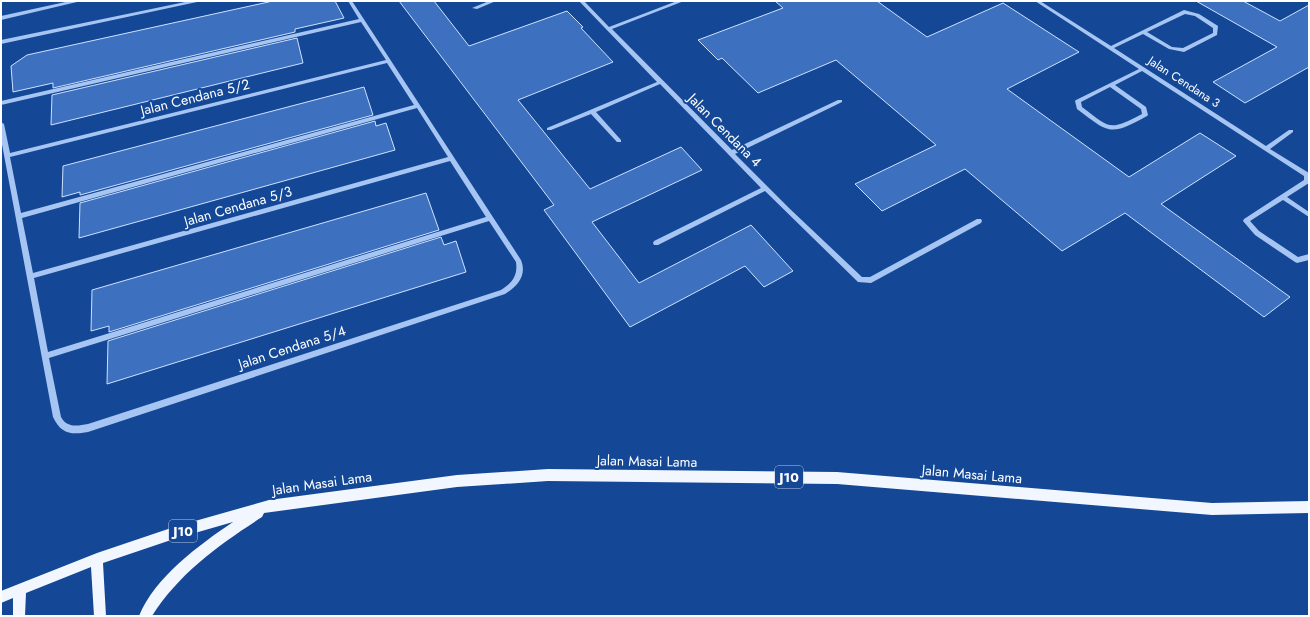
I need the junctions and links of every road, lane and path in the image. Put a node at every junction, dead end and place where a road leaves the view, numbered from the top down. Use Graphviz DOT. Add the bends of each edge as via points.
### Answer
graph roads {
  1 [pos="77,1"];
  2 [pos="197,1"];
  3 [pos="350,1"];
  4 [pos="494,1"];
  5 [pos="581,1"];
  6 [pos="682,1"];
  7 [pos="1037,1"];
  8 [pos="475,8"];
  9 [pos="1,18"];
  10 [pos="362,20"];
  11 [pos="608,29"];
  12 [pos="1142,32"];
  13 [pos="1,42"];
  14 [pos="1111,48"];
  15 [pos="389,61"];
  16 [pos="1143,69"];
  17 [pos="661,82"];
  18 [pos="1111,85"];
  19 [pos="840,101"];
  20 [pos="1,103"];
  21 [pos="418,106"];
  22 [pos="592,111"];
  23 [pos="1,124"];
  24 [pos="549,129"];
  25 [pos="1291,131"];
  26 [pos="619,141"];
  27 [pos="1267,148"];
  28 [pos="731,153"];
  29 [pos="7,156"];
  30 [pos="452,158"];
  31 [pos="766,188"];
  32 [pos="1283,197"];
  33 [pos="1309,215"];
  34 [pos="19,216"];
  35 [pos="490,218"];
  36 [pos="979,221"];
  37 [pos="656,243"];
  38 [pos="1309,257"];
  39 [pos="30,276"];
  40 [pos="45,356"];
  41 [pos="269,506"];
  42 [pos="1309,507"];
  43 [pos="97,559"];
  44 [pos="20,589"];
  45 [pos="1,597"];
  46 [pos="19,616"];
  47 [pos="100,616"];
  48 [pos="145,616"];
  1 -- 9 [label="street"];
  2 -- 13 [label="street"];
  3 -- 10 [label="street, Jalan Cendana 5/4"];
  4 -- 8 [label="street"];
  5 -- 11 [label="street, Jalan Cendana 4"];
  6 -- 11 [label="street"];
  7 -- 14 [label="street, Jalan Cendana 3"];
  10 -- 15 [label="street, Jalan Cendana 5/4"];
  10 -- 20 [label="street"];
  11 -- 17 [label="street, Jalan Cendana 4"];
  12 -- 12 [label="street" via="1184,12 1197,15 1216,28 1215,34 1184,50 1171,48"];
  12 -- 14 [label="street"];
  14 -- 16 [label="street, Jalan Cendana 3"];
  15 -- 21 [label="street, Jalan Cendana 5/4"];
  15 -- 29 [label="street, Jalan Cendana 5/2"];
  16 -- 18 [label="street"];
  16 -- 27 [label="street, Jalan Cendana 3"];
  17 -- 22 [label="street"];
  17 -- 28 [label="street, Jalan Cendana 4"];
  18 -- 18 [label="street" via="1078,101 1079,108 1107,129 1119,128 1144,115 1144,108"];
  19 -- 28 [label="street"];
  21 -- 30 [label="street, Jalan Cendana 5/4"];
  21 -- 34 [label="street"];
  22 -- 24 [label="street"];
  22 -- 26 [label="street"];
  23 -- 29 [label="street, Jalan Cendana 5/4"];
  25 -- 27 [label="street"];
  27 -- 32 [label="street, Jalan Cendana 3" via="1307,175 1307,181"];
  28 -- 31 [label="street, Jalan Cendana 4"];
  29 -- 34 [label="street, Jalan Cendana 5/4"];
  30 -- 35 [label="street, Jalan Cendana 5/4"];
  30 -- 39 [label="street, Jalan Cendana 5/3"];
  31 -- 36 [label="street, Jalan Cendana 4" via="860,280 871,280"];
  31 -- 37 [label="street"];
  32 -- 33 [label="street"];
  32 -- 38 [label="street" via="1246,221 1257,233 1297,260"];
  34 -- 39 [label="street, Jalan Cendana 5/4"];
  35 -- 40 [label="street"];
  35 -- 40 [label="street, Jalan Cendana 5/4" via="515,256 521,270 519,279 503,292 88,428 76,430 60,425"];
  39 -- 40 [label="street, Jalan Cendana 5/4"];
  41 -- 42 [label="main road, Jalan Masai Lama / J10" via="457,481 555,475 837,478 1212,508"];
  41 -- 43 [label="main road, Jalan Masai Lama / J10"];
  41 -- 48 [label="main road" via="226,533 188,564 154,600"];
  43 -- 44 [label="main road, Jalan Masai Lama / J10"];
  43 -- 47 [label="main road"];
  44 -- 45 [label="main road, Jalan Masai Lama / J10"];
  44 -- 46 [label="main road"];
}
